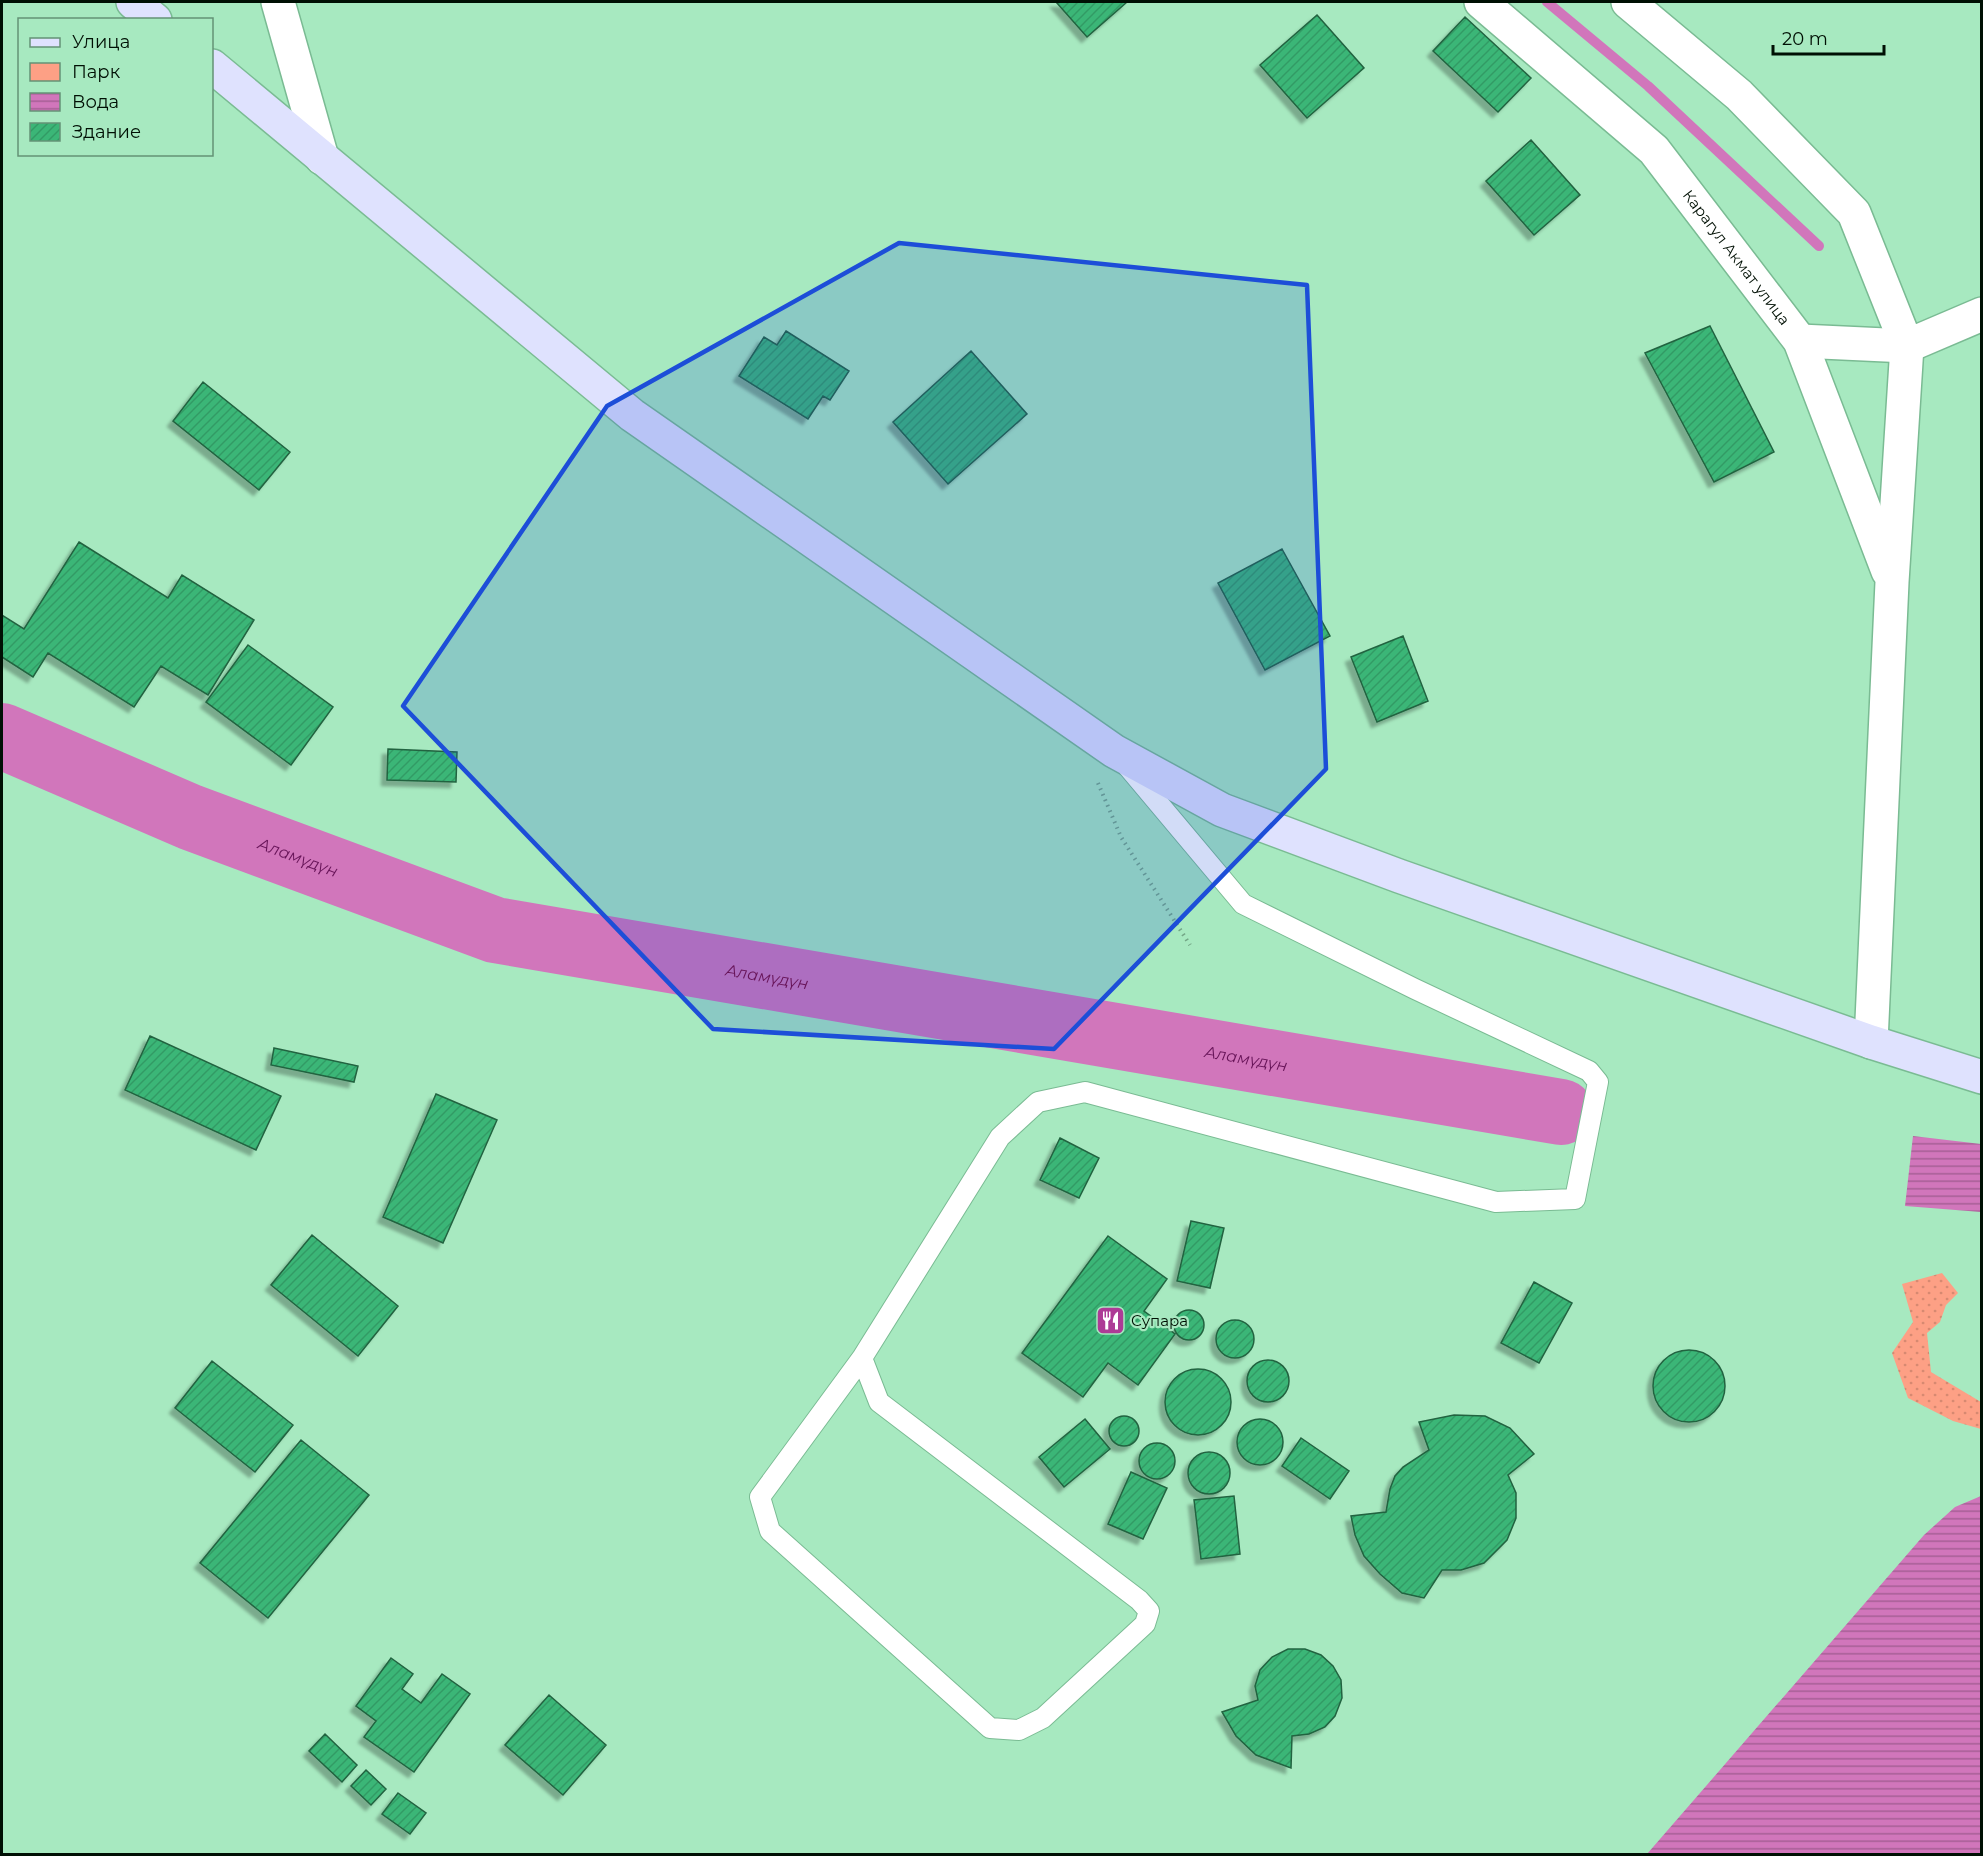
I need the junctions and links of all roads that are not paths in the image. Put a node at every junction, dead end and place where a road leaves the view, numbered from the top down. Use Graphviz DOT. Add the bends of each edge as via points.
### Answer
graph roads {
  1 [pos="134,2"];
  2 [pos="278,2"];
  3 [pos="1481,2"];
  4 [pos="1628,2"];
  5 [pos="153,18"];
  6 [pos="213,67"];
  7 [pos="322,158"];
  8 [pos="1982,314"];
  9 [pos="1800,340"];
  10 [pos="1907,346"];
  11 [pos="1892,582"];
  12 [pos="1104,762"];
  13 [pos="1871,1042"];
  14 [pos="1982,1077"];
  15 [pos="862,1358"];
  1 -- 5 [label="main road"];
  2 -- 7 [label="street"];
  3 -- 9 [label="street, Карагул Акмат улица" via="1654,150"];
  4 -- 10 [label="street" via="1739,95 1854,213"];
  6 -- 7 [label="main road"];
  7 -- 12 [label="main road" via="632,415"];
  8 -- 10 [label="street"];
  9 -- 10 [label="street"];
  9 -- 11 [label="street, Карагул Акмат улица"];
  10 -- 11 [label="street"];
  11 -- 13 [label="street"];
  12 -- 13 [label="main road" via="1399,876"];
  12 -- 15 [label="lane" via="1243,904 1589,1071 1598,1082 1575,1199 1496,1202 1085,1092 1038,1102 1000,1137"];
  13 -- 14 [label="main road"];
  15 -- 15 [label="lane" via="879,1402 1149,1611 1145,1624 1043,1718 1019,1730 990,1728 770,1531 760,1497"];
}
